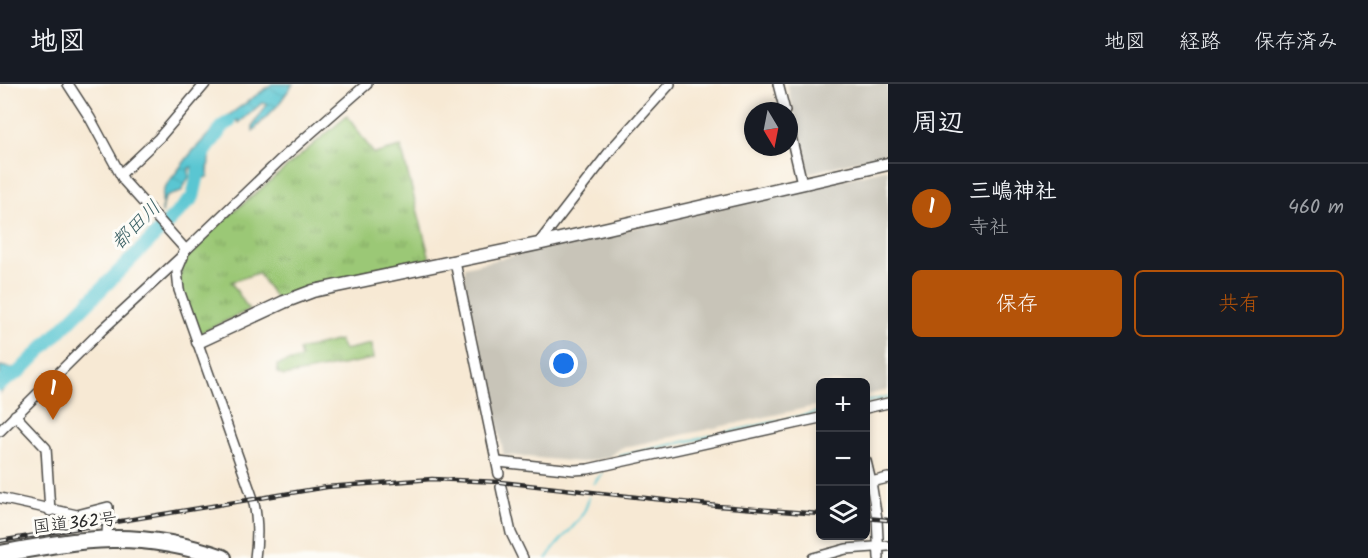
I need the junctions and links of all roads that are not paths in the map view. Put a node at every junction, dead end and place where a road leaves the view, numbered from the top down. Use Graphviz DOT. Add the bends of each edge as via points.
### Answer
graph roads {
  1 [pos="68,84"];
  2 [pos="205,84"];
  3 [pos="367,84"];
  4 [pos="670,84"];
  5 [pos="778,84"];
  6 [pos="783,102"];
  7 [pos="796,156"];
  8 [pos="888,164"];
  9 [pos="122,177"];
  10 [pos="802,183"];
  11 [pos="538,244"];
  12 [pos="186,250"];
  13 [pos="455,262"];
  14 [pos="198,342"];
  15 [pos="888,403"];
  16 [pos="870,407"];
  17 [pos="15,415"];
  18 [pos="816,419"];
  19 [pos="0,430"];
  20 [pos="498,462"];
  21 [pos="499,474"];
  22 [pos="870,478"];
  23 [pos="888,478"];
  24 [pos="871,482"];
  25 [pos="501,487"];
  26 [pos="0,498"];
  27 [pos="50,511"];
  28 [pos="107,538"];
  29 [pos="883,546"];
  30 [pos="0,554"];
  31 [pos="223,558"];
  32 [pos="255,558"];
  33 [pos="523,558"];
  34 [pos="813,558"];
  35 [pos="879,558"];
  1 -- 9 [label="street"];
  2 -- 9 [label="street"];
  3 -- 12 [label="street"];
  4 -- 11 [label="street" via="614,146"];
  5 -- 6 [label="street"];
  7 -- 10 [label="street"];
  8 -- 10 [label="street"];
  9 -- 12 [label="street"];
  10 -- 11 [label="street"];
  11 -- 13 [label="street"];
  12 -- 14 [label="street" via="177,271 179,290"];
  12 -- 17 [label="street"];
  13 -- 14 [label="street" via="313,291"];
  13 -- 20 [label="street"];
  14 -- 32 [label="street" via="253,499 258,539"];
  15 -- 16 [label="street"];
  17 -- 19 [label="street"];
  17 -- 27 [label="street" via="46,448"];
  18 -- 20 [label="street" via="574,471"];
  20 -- 21 [label="street"];
  22 -- 24 [label="street"];
  23 -- 24 [label="street"];
  24 -- 29 [label="street"];
  25 -- 33 [label="street" via="511,533"];
  26 -- 27 [label="street"];
  27 -- 28 [label="street" via="76,515 108,507"];
  28 -- 30 [label="highway, 国道362号"];
  28 -- 31 [label="highway, 国道362号" via="160,541"];
  29 -- 34 [label="street" via="846,549"];
  29 -- 35 [label="street"];
}
